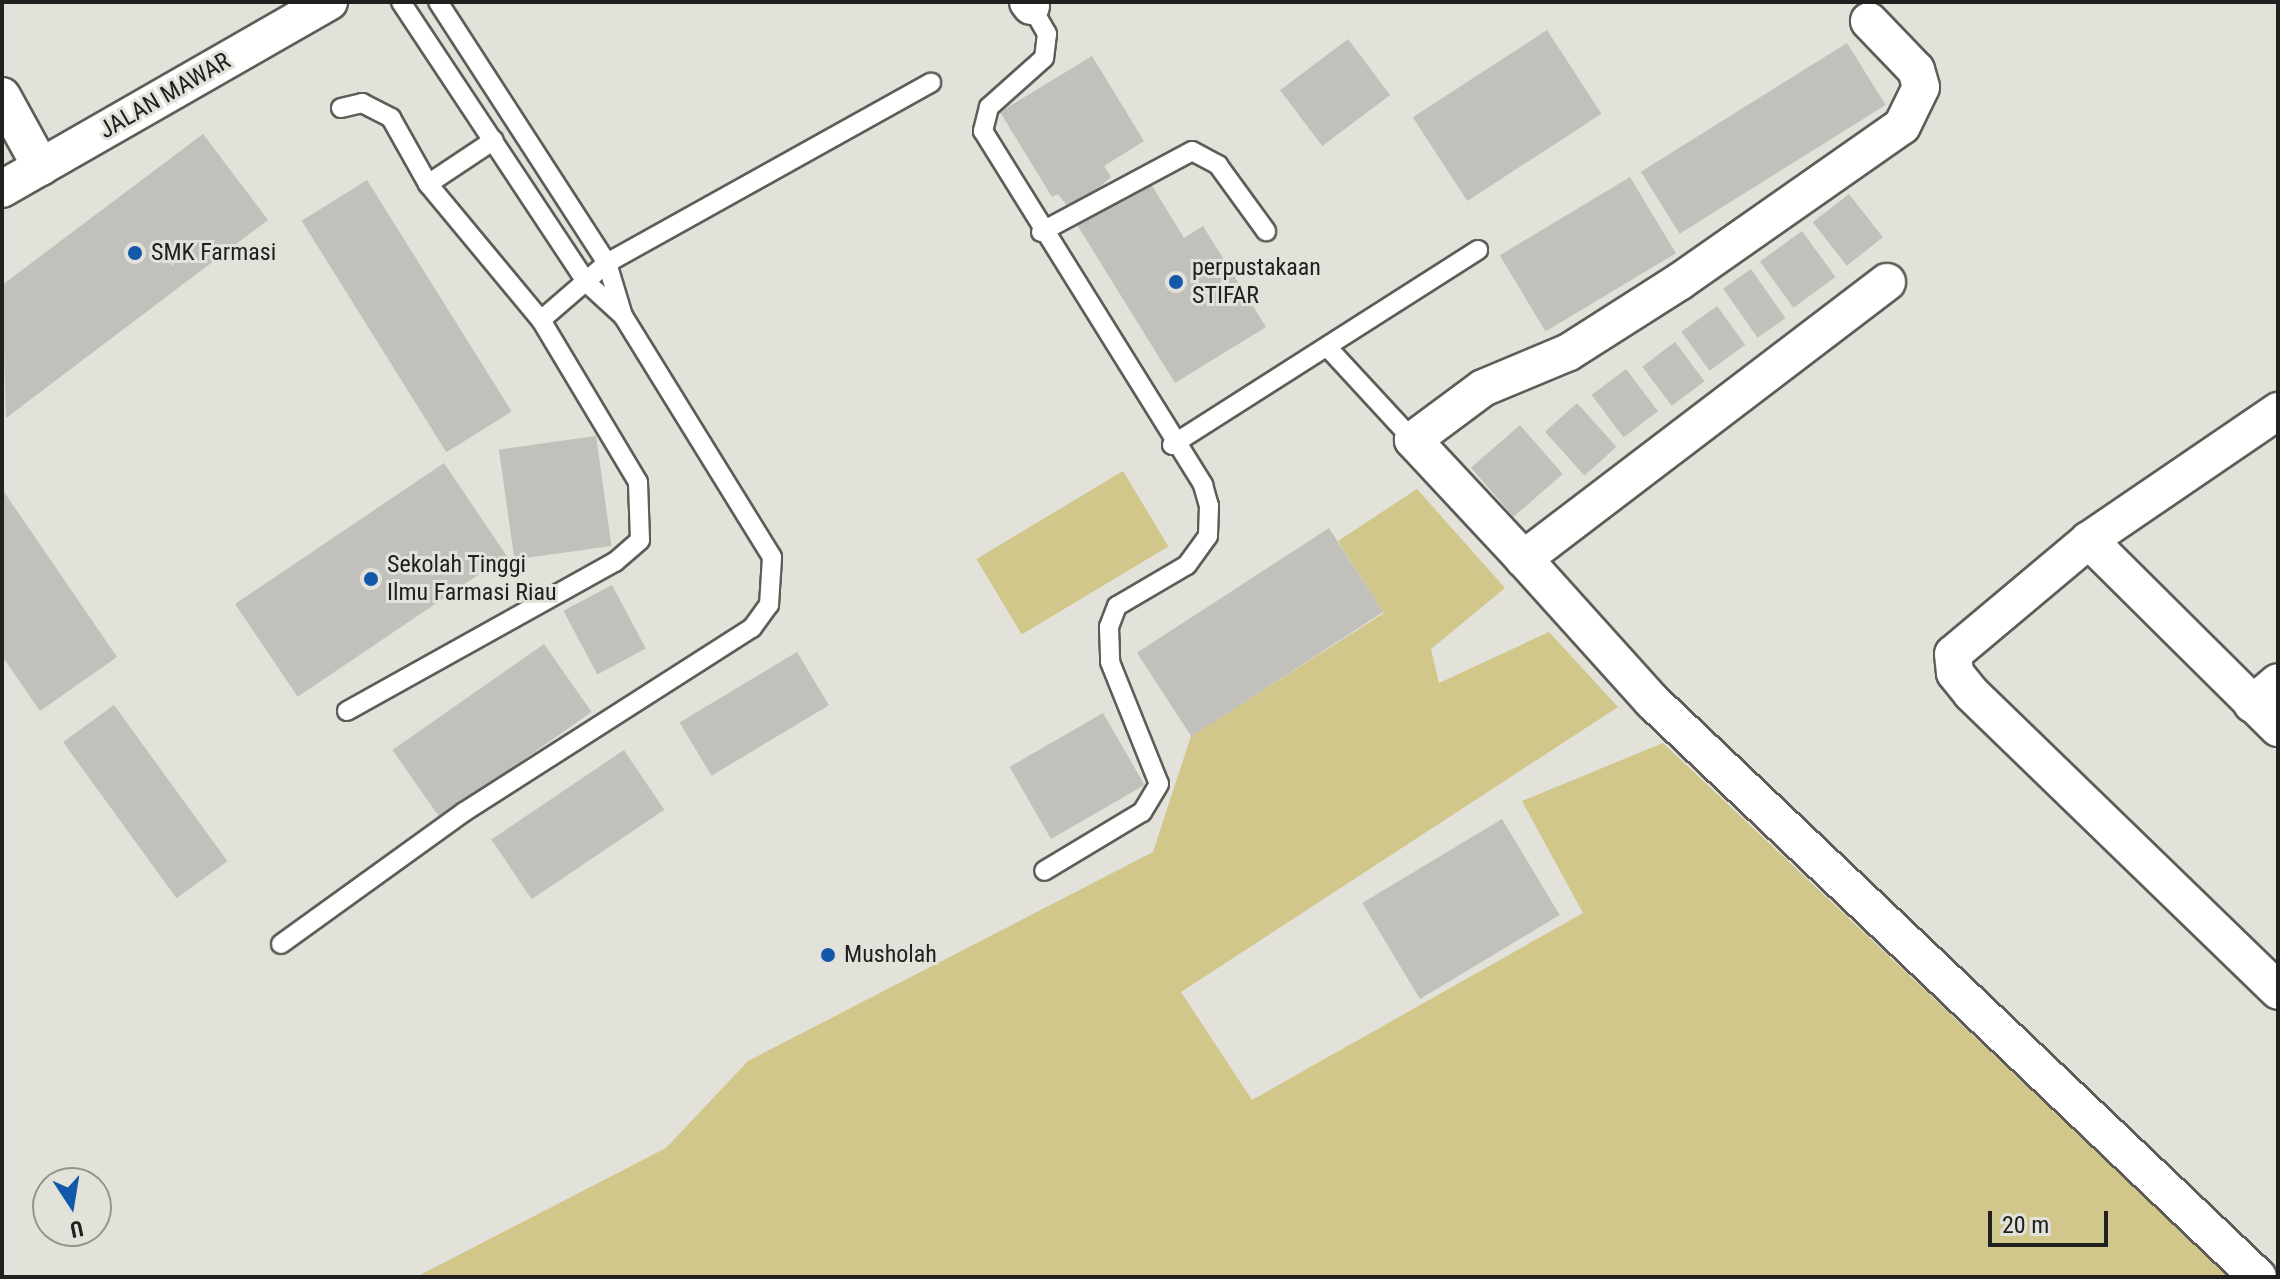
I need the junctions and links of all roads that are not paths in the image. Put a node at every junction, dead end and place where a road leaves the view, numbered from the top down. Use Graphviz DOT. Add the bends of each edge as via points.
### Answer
graph roads {
  1 [pos="329,2"];
  2 [pos="401,2"];
  3 [pos="438,2"];
  4 [pos="1030,4"];
  5 [pos="1869,21"];
  6 [pos="931,83"];
  7 [pos="2,96"];
  8 [pos="341,108"];
  9 [pos="494,140"];
  10 [pos="41,167"];
  11 [pos="428,184"];
  12 [pos="2,189"];
  13 [pos="1266,231"];
  14 [pos="1041,232"];
  15 [pos="1478,250"];
  16 [pos="607,263"];
  17 [pos="1887,282"];
  18 [pos="587,283"];
  19 [pos="623,316"];
  20 [pos="541,320"];
  21 [pos="1330,350"];
  22 [pos="2278,411"];
  23 [pos="1413,440"];
  24 [pos="1172,445"];
  25 [pos="2089,540"];
  26 [pos="1524,559"];
  27 [pos="2265,693"];
  28 [pos="347,711"];
  29 [pos="2278,728"];
  30 [pos="1044,871"];
  31 [pos="281,944"];
  32 [pos="2278,991"];
  33 [pos="2258,1277"];
  1 -- 10 [label="street, JALAN MAWAR"];
  2 -- 9 [label="lane"];
  3 -- 16 [label="lane"];
  4 -- 14 [label="lane" via="1047,34 1044,58 989,107 983,131"];
  5 -- 23 [label="street" via="1916,70 1921,87 1902,126 1679,282 1569,352 1483,388"];
  6 -- 16 [label="lane"];
  7 -- 10 [label="street"];
  8 -- 11 [label="lane" via="362,103 391,118"];
  9 -- 11 [label="lane"];
  9 -- 18 [label="lane"];
  10 -- 12 [label="street, JALAN MAWAR"];
  11 -- 20 [label="lane"];
  13 -- 14 [label="lane" via="1218,165 1192,151"];
  14 -- 24 [label="lane"];
  15 -- 21 [label="lane"];
  16 -- 18 [label="lane"];
  16 -- 19 [label="lane"];
  17 -- 26 [label="street"];
  18 -- 19 [label="lane"];
  18 -- 20 [label="lane"];
  19 -- 31 [label="lane" via="772,557 769,605 752,628 464,812"];
  20 -- 28 [label="lane" via="638,482 640,540 615,562"];
  21 -- 23 [label="lane"];
  21 -- 24 [label="lane"];
  22 -- 25 [label="street"];
  23 -- 26 [label="street"];
  24 -- 30 [label="lane" via="1203,485 1208,536 1187,565 1117,606 1106,643 1159,784 1142,812"];
  25 -- 27 [label="street"];
  25 -- 32 [label="street" via="1959,643 1955,673"];
  26 -- 33 [label="street" via="1652,701"];
  27 -- 29 [label="street"];
}
